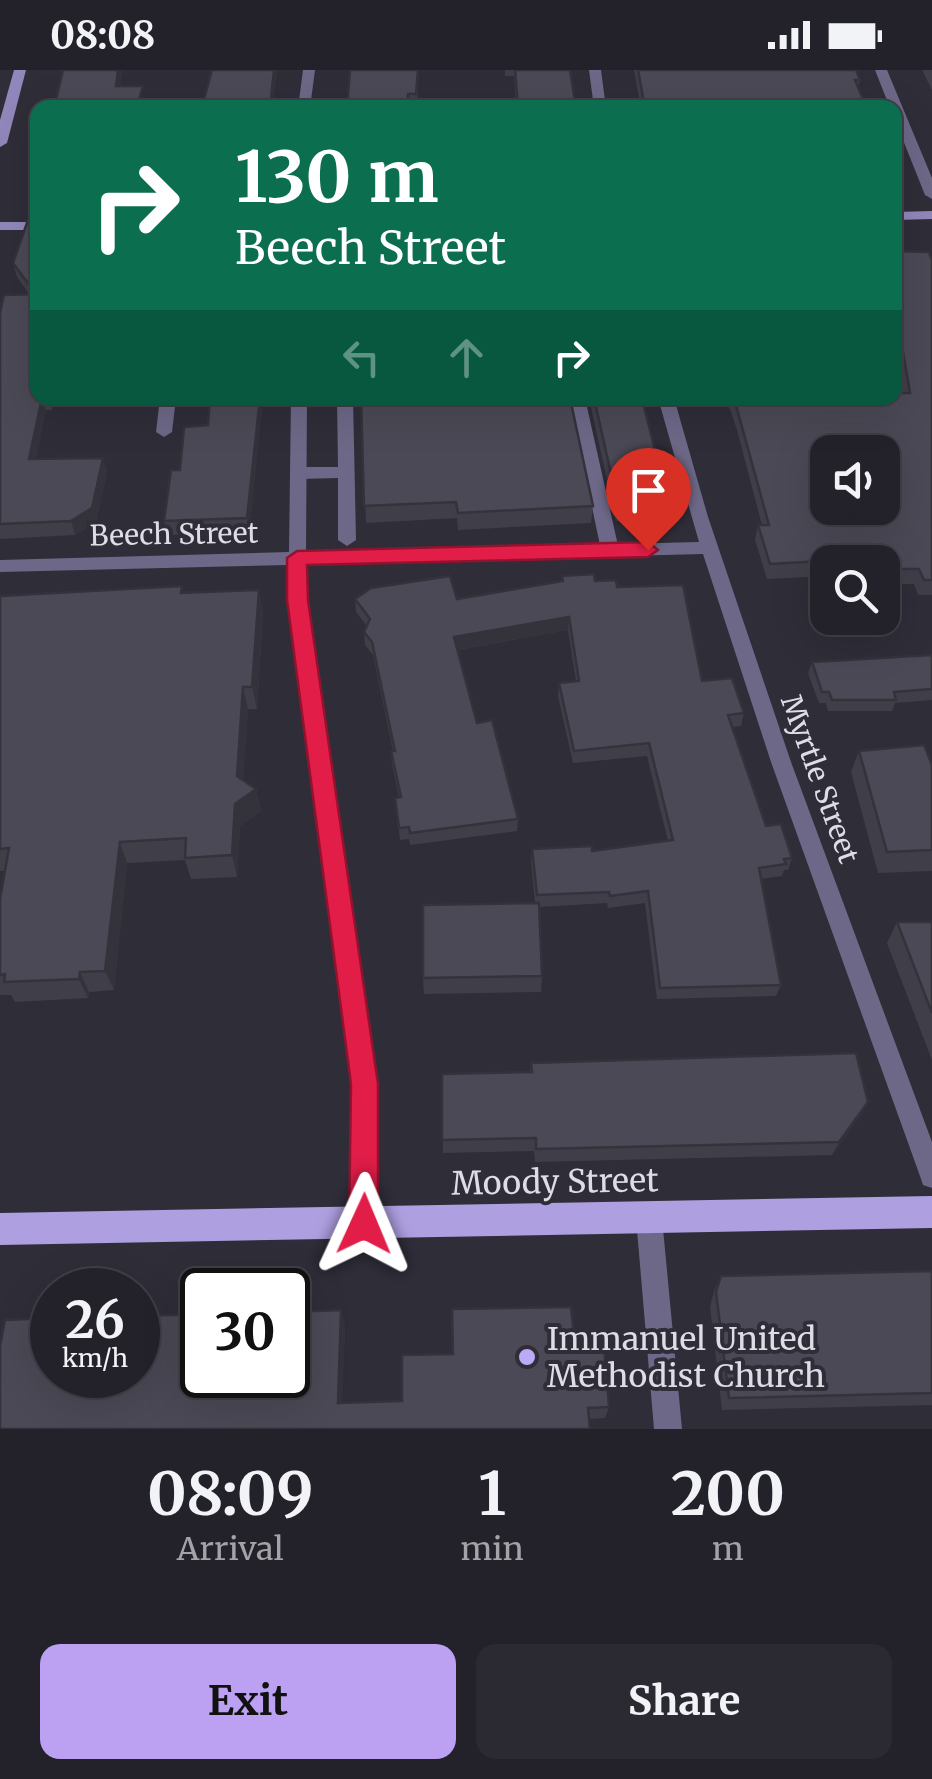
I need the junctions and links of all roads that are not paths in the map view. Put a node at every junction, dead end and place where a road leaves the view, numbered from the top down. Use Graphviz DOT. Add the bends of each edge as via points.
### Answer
graph roads {
  1 [pos="20,70"];
  2 [pos="309,70"];
  3 [pos="595,70"];
  4 [pos="880,70"];
  5 [pos="305,100"];
  6 [pos="599,100"];
  7 [pos="892,100"];
  8 [pos="902,123"];
  9 [pos="0,143"];
  10 [pos="932,195"];
  11 [pos="932,215"];
  12 [pos="902,216"];
  13 [pos="0,226"];
  14 [pos="30,226"];
  15 [pos="167,405"];
  16 [pos="299,405"];
  17 [pos="345,405"];
  18 [pos="579,405"];
  19 [pos="668,405"];
  20 [pos="164,432"];
  21 [pos="346,472"];
  22 [pos="298,473"];
  23 [pos="347,540"];
  24 [pos="709,548"];
  25 [pos="610,550"];
  26 [pos="297,558"];
  27 [pos="0,566"];
  28 [pos="932,1176"];
  29 [pos="932,1212"];
  30 [pos="649,1218"];
  31 [pos="364,1224"];
  32 [pos="0,1229"];
  33 [pos="668,1429"];
  1 -- 9 [label="main road"];
  2 -- 5 [label="street"];
  3 -- 6 [label="street"];
  4 -- 7 [label="street"];
  8 -- 10 [label="street"];
  11 -- 12 [label="main road"];
  13 -- 14 [label="main road"];
  15 -- 20 [label="street"];
  16 -- 22 [label="street"];
  17 -- 21 [label="street"];
  18 -- 25 [label="street"];
  19 -- 24 [label="street, Myrtle Street"];
  21 -- 22 [label="street"];
  21 -- 23 [label="street"];
  22 -- 26 [label="street"];
  24 -- 25 [label="street, Beech Street"];
  24 -- 28 [label="street, Myrtle Street"];
  25 -- 26 [label="street, Beech Street"];
  26 -- 27 [label="street, Beech Street"];
  26 -- 31 [label="street" via="297,600 364,1084"];
  29 -- 30 [label="main road, Moody Street"];
  30 -- 31 [label="main road, Moody Street"];
  30 -- 33 [label="street"];
  31 -- 32 [label="main road, Moody Street"];
}
